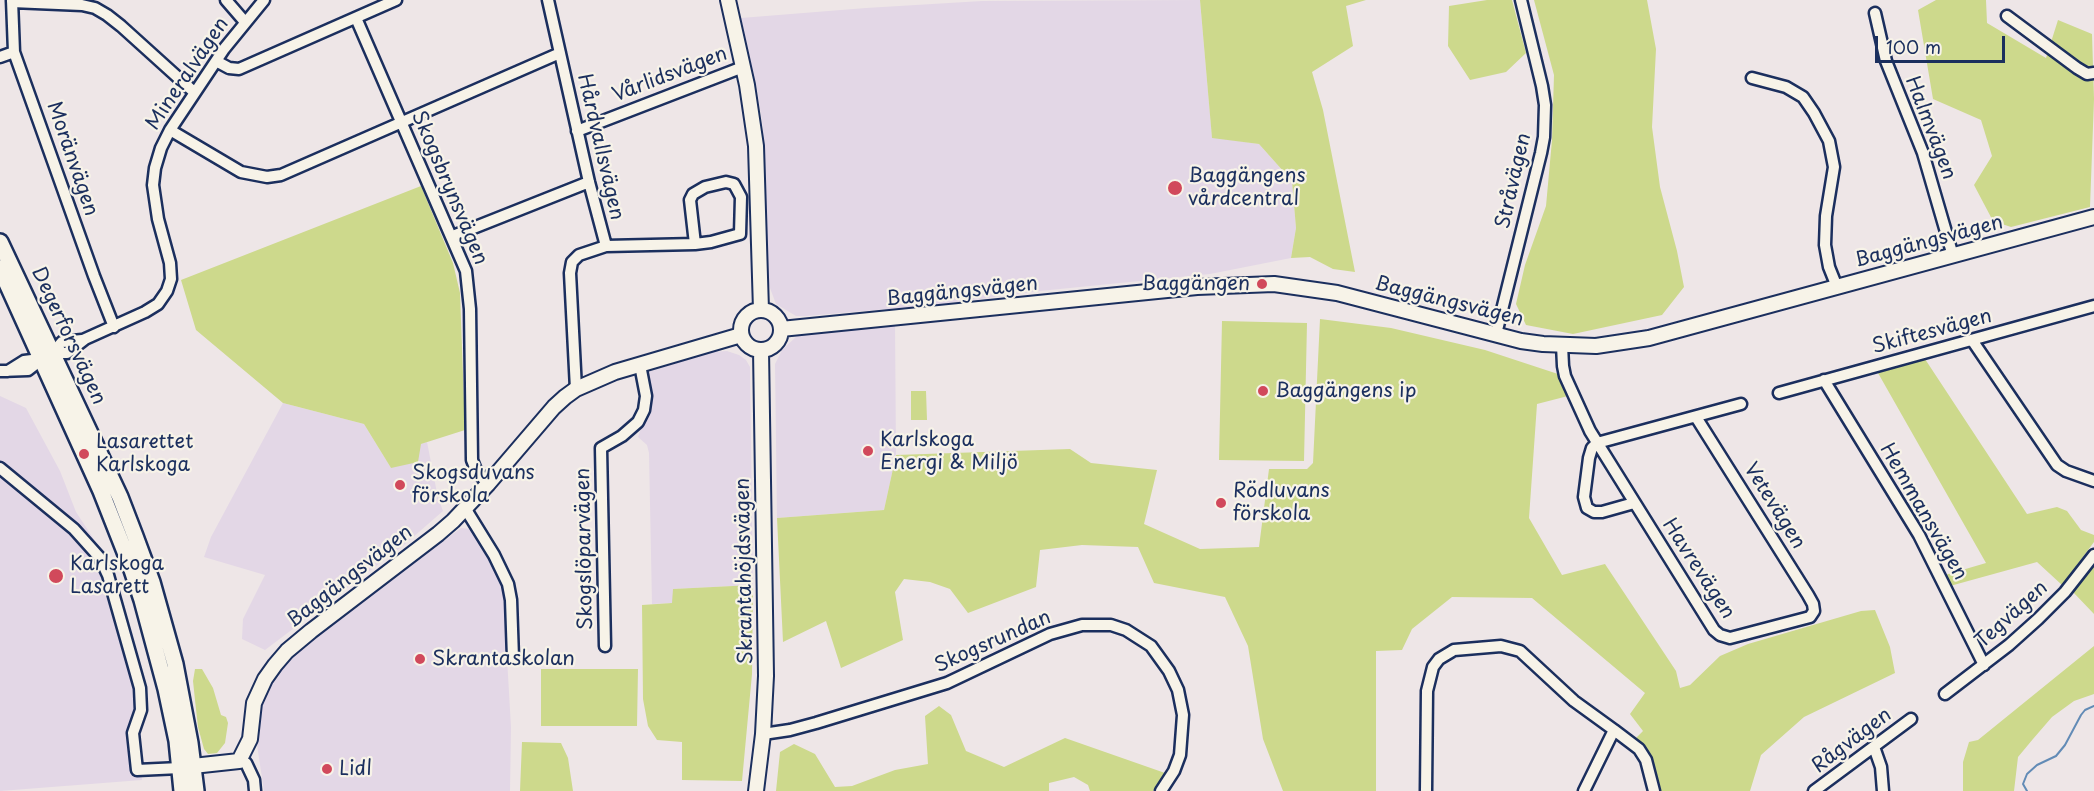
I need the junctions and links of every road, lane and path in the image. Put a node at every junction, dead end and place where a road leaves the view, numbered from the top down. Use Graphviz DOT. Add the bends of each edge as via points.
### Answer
graph roads {
  1 [pos="226,0"];
  2 [pos="264,0"];
  3 [pos="396,0"];
  4 [pos="548,0"];
  5 [pos="728,0"];
  6 [pos="1521,0"];
  7 [pos="12,1"];
  8 [pos="92,4"];
  9 [pos="1875,13"];
  10 [pos="2007,16"];
  11 [pos="356,18"];
  12 [pos="245,22"];
  13 [pos="14,52"];
  14 [pos="560,53"];
  15 [pos="0,57"];
  16 [pos="216,61"];
  17 [pos="742,67"];
  18 [pos="2094,73"];
  19 [pos="1752,78"];
  20 [pos="194,92"];
  21 [pos="403,123"];
  22 [pos="170,130"];
  23 [pos="577,131"];
  24 [pos="589,182"];
  25 [pos="2094,217"];
  26 [pos="453,236"];
  27 [pos="0,242"];
  28 [pos="695,244"];
  29 [pos="606,246"];
  30 [pos="1953,256"];
  31 [pos="0,268"];
  32 [pos="1837,287"];
  33 [pos="2094,306"];
  34 [pos="761,310"];
  35 [pos="114,327"];
  36 [pos="781,328"];
  37 [pos="1496,334"];
  38 [pos="741,335"];
  39 [pos="1972,340"];
  40 [pos="1562,345"];
  41 [pos="761,350"];
  42 [pos="47,356"];
  43 [pos="640,365"];
  44 [pos="4,371"];
  45 [pos="1824,381"];
  46 [pos="576,389"];
  47 [pos="1779,393"];
  48 [pos="1741,404"];
  49 [pos="1696,417"];
  50 [pos="1597,443"];
  51 [pos="0,468"];
  52 [pos="2094,480"];
  53 [pos="488,484"];
  54 [pos="1634,503"];
  55 [pos="465,508"];
  56 [pos="2094,555"];
  57 [pos="1810,617"];
  58 [pos="605,646"];
  59 [pos="513,658"];
  60 [pos="1984,665"];
  61 [pos="1945,694"];
  62 [pos="1911,719"];
  63 [pos="1614,730"];
  64 [pos="763,734"];
  65 [pos="1874,747"];
  66 [pos="239,761"];
  67 [pos="186,767"];
  68 [pos="182,791"];
  69 [pos="196,791"];
  70 [pos="255,791"];
  71 [pos="756,791"];
  72 [pos="1161,791"];
  73 [pos="1426,791"];
  74 [pos="1584,791"];
  75 [pos="1654,791"];
  76 [pos="1814,791"];
  77 [pos="1883,791"];
  1 -- 12 [label="street"];
  2 -- 12 [label="street, Mineralvägen"];
  3 -- 11 [label="street"];
  4 -- 14 [label="street, Hårdvallsvägen"];
  5 -- 17 [label="street"];
  6 -- 37 [label="street, Stråvägen" via="1542,86 1544,137"];
  7 -- 8 [label="street"];
  7 -- 13 [label="street, Moränvägen"];
  8 -- 20 [label="street"];
  9 -- 30 [label="street, Halmvägen" via="1886,61 1927,162"];
  10 -- 18 [label="street" via="2077,68"];
  11 -- 16 [label="street" via="239,69"];
  11 -- 21 [label="street, Skogsbrynsvägen"];
  12 -- 16 [label="street, Mineralvägen"];
  13 -- 15 [label="street"];
  13 -- 35 [label="street, Moränvägen"];
  14 -- 21 [label="street"];
  14 -- 23 [label="street, Hårdvallsvägen"];
  16 -- 20 [label="street, Mineralvägen"];
  17 -- 23 [label="street, Vårlidsvägen"];
  17 -- 34 [label="street" via="756,146"];
  19 -- 32 [label="street" via="1786,87 1803,98 1829,141 1834,167 1825,245"];
  20 -- 22 [label="street, Mineralvägen"];
  21 -- 22 [label="street" via="292,171 267,177 228,166"];
  21 -- 26 [label="street, Skogsbrynsvägen"];
  22 -- 35 [label="street, Mineralvägen" via="161,148 153,185 171,279 158,304"];
  23 -- 24 [label="street, Hårdvallsvägen"];
  24 -- 26 [label="street"];
  24 -- 29 [label="street, Hårdvallsvägen"];
  25 -- 30 [label="street, Baggängsvägen"];
  26 -- 53 [label="street, Skogsbrynsvägen" via="469,285 472,460"];
  27 -- 42 [label="main road, Degerforsvägen"];
  28 -- 28 [label="street" via="740,234 741,197 735,184 726,182 693,194 690,200"];
  28 -- 29 [label="street"];
  29 -- 46 [label="street, Hårdvallsvägen" via="579,255 572,262"];
  30 -- 32 [label="street, Baggängsvägen"];
  31 -- 42 [label="main road, Degerforsvägen"];
  32 -- 40 [label="street, Baggängsvägen" via="1648,338 1596,346"];
  33 -- 39 [label="street, Skiftesvägen"];
  34 -- 36 [label="street" via="773,314"];
  34 -- 38 [label="street" via="746,317"];
  35 -- 42 [label="street, Mineralvägen" via="85,339 62,342"];
  36 -- 37 [label="street, Baggängsvägen" via="1197,287 1274,284 1337,293"];
  36 -- 41 [label="street" via="776,344"];
  37 -- 40 [label="street, Baggängsvägen"];
  38 -- 41 [label="street" via="749,346"];
  38 -- 43 [label="street, Baggängsvägen"];
  39 -- 45 [label="street, Skiftesvägen"];
  39 -- 52 [label="street" via="2056,465"];
  40 -- 50 [label="street, Havrevägen" via="1565,375"];
  41 -- 64 [label="street, Skrantahöjdsvägen" via="766,664"];
  42 -- 44 [label="street, Mineralvägen"];
  42 -- 67 [label="main road, Degerforsvägen" via="142,600"];
  43 -- 46 [label="street, Baggängsvägen"];
  43 -- 58 [label="street, Skogslöparvägen" via="646,396 644,410 638,422 601,448"];
  45 -- 47 [label="street, Skiftesvägen"];
  45 -- 60 [label="street, Hemmansvägen" via="1919,535"];
  46 -- 53 [label="street, Baggängsvägen" via="554,407"];
  48 -- 49 [label="street"];
  49 -- 50 [label="street"];
  49 -- 57 [label="street, Vetevägen" via="1808,594 1814,611"];
  50 -- 54 [label="street, Havrevägen"];
  50 -- 54 [label="street" via="1589,458 1584,497 1587,508 1602,512"];
  51 -- 67 [label="street" via="74,529 100,558 108,575 140,688 141,710 133,733 137,770"];
  53 -- 55 [label="street, Baggängsvägen"];
  54 -- 57 [label="street, Havrevägen" via="1720,635 1736,637"];
  55 -- 59 [label="street" via="508,584"];
  55 -- 66 [label="street, Baggängsvägen" via="438,534 281,658 254,703 250,739"];
  56 -- 60 [label="street, Tegvägen" via="2038,620"];
  60 -- 61 [label="street, Tegvägen"];
  62 -- 65 [label="street, Rågvägen"];
  63 -- 73 [label="street" via="1574,701 1520,651 1502,646 1454,650 1439,658 1429,679"];
  63 -- 74 [label="street"];
  63 -- 75 [label="street" via="1639,749"];
  64 -- 71 [label="street, Skrantahöjdsvägen"];
  64 -- 72 [label="street, Skogsrundan" via="816,723 947,683 1050,634 1082,625 1111,625 1150,646 1178,690 1183,715 1180,755"];
  65 -- 76 [label="street, Rågvägen"];
  65 -- 77 [label="street"];
  66 -- 67 [label="street"];
  66 -- 70 [label="street" via="246,763"];
  67 -- 68 [label="main road, Degerforsvägen"];
  67 -- 69 [label="main road, Degerforsvägen"];
}
